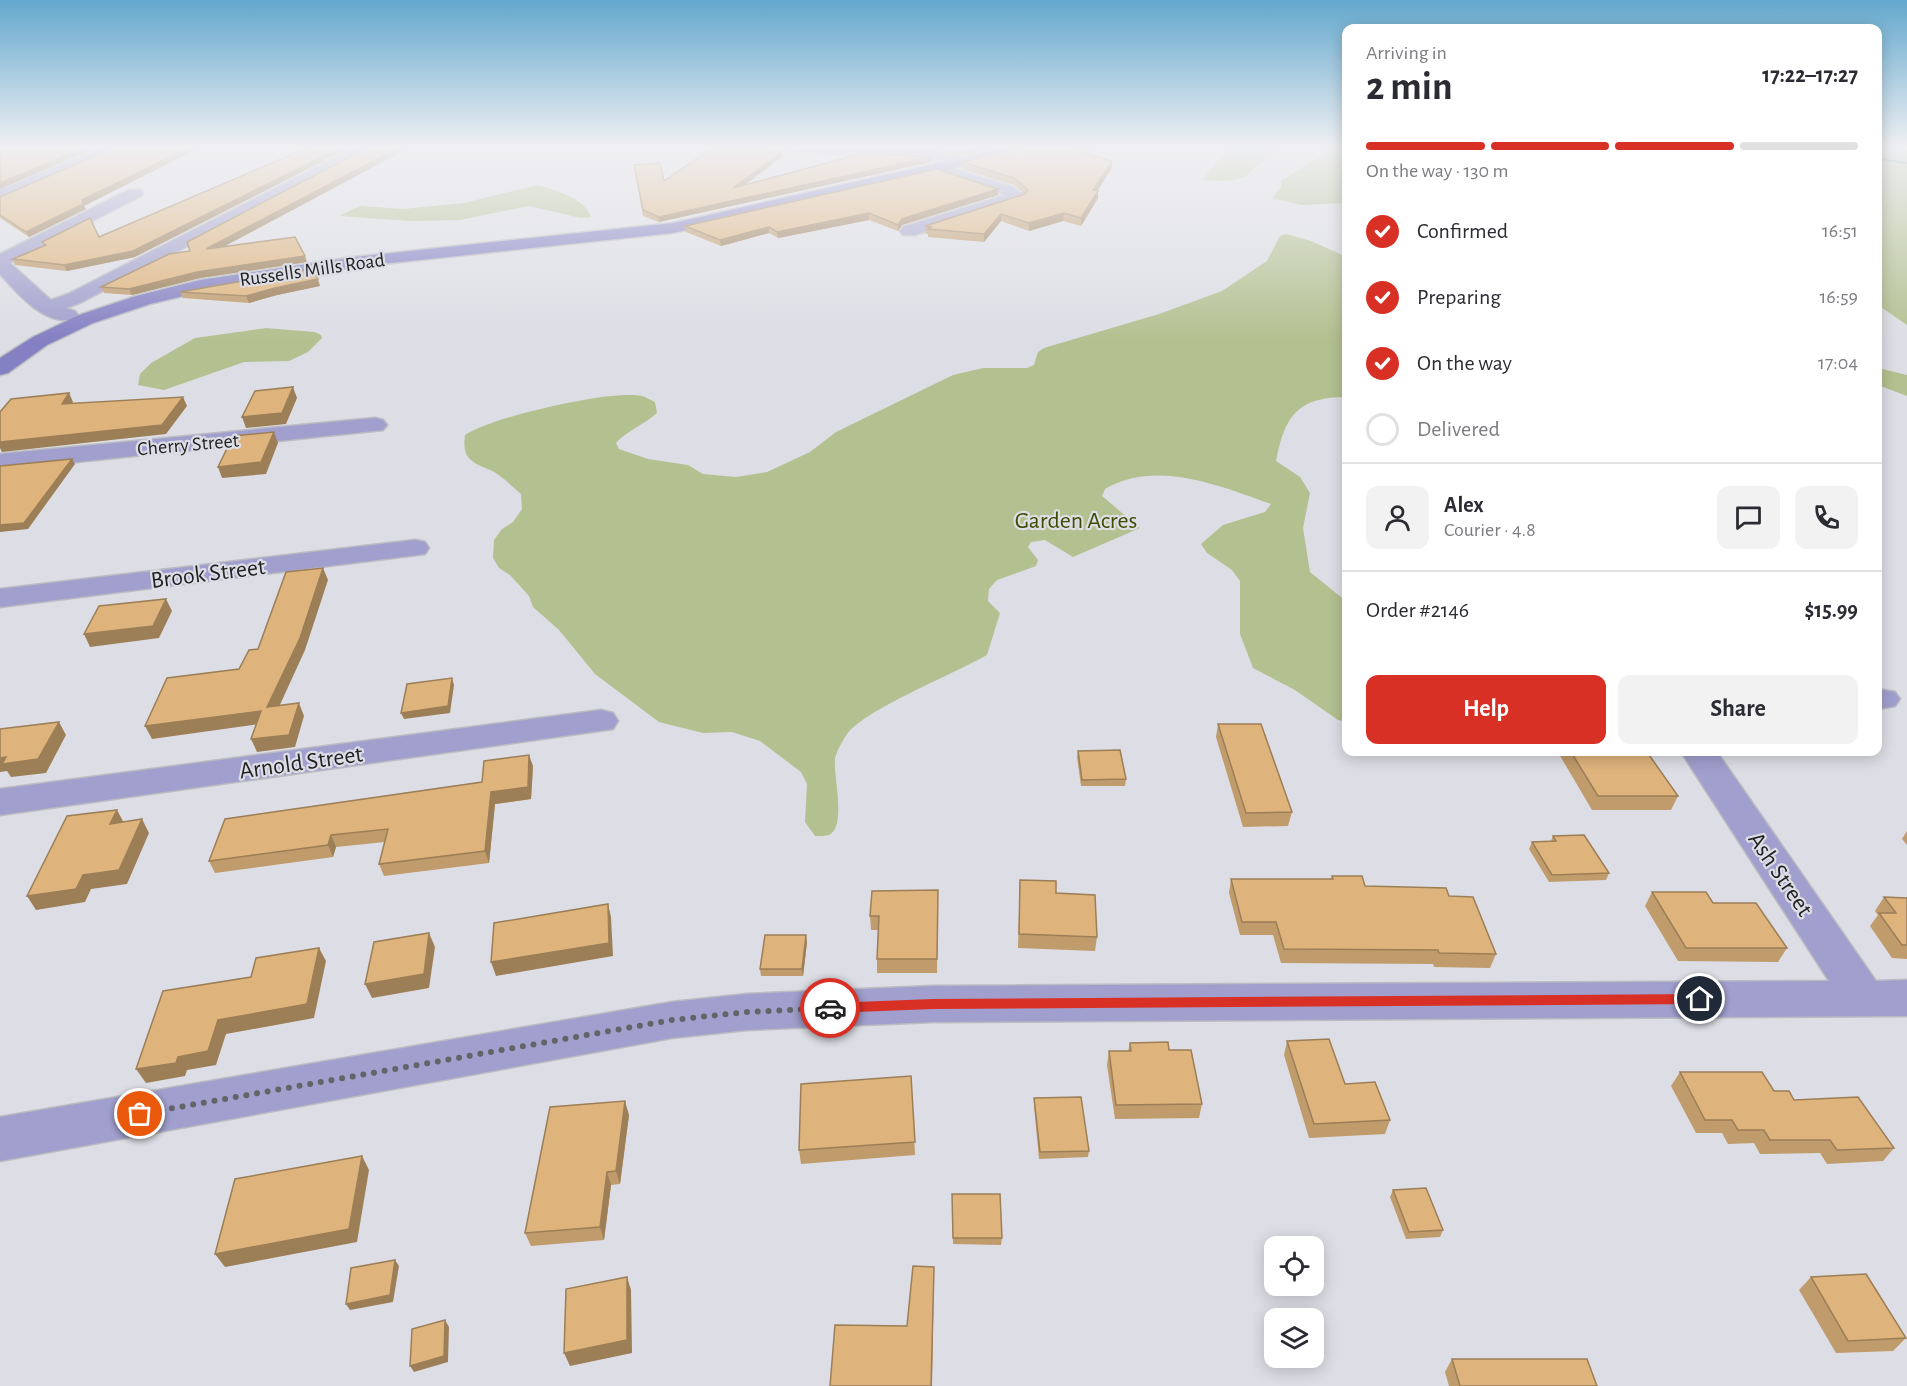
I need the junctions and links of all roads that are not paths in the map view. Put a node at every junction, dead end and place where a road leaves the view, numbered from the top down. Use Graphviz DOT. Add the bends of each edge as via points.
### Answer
graph roads {
  1 [pos="98,212"];
  2 [pos="242,212"];
  3 [pos="742,212"];
  4 [pos="969,212"];
  5 [pos="909,231"];
  6 [pos="0,262"];
  7 [pos="47,308"];
  8 [pos="86,319"];
  9 [pos="0,368"];
  10 [pos="375,425"];
  11 [pos="0,462"];
  12 [pos="415,548"];
  13 [pos="0,598"];
  14 [pos="601,721"];
  15 [pos="1702,756"];
  16 [pos="0,802"];
  17 [pos="1863,997"];
  18 [pos="1907,998"];
  19 [pos="0,1138"];
  1 -- 6 [label="street"];
  2 -- 7 [label="street" via="75,298"];
  3 -- 8 [label="main road, Russells Mills Road" via="655,231 354,262 241,278 162,295"];
  4 -- 5 [label="street"];
  6 -- 7 [label="street"];
  7 -- 8 [label="street"];
  8 -- 9 [label="main road, Russells Mills Road" via="40,341"];
  10 -- 11 [label="street, Cherry Street"];
  12 -- 13 [label="street, Brook Street"];
  14 -- 16 [label="street, Arnold Street"];
  15 -- 17 [label="street, Ash Street"];
  17 -- 18 [label="street"];
  17 -- 19 [label="street" via="933,1004 747,1012 672,1020"];
}
